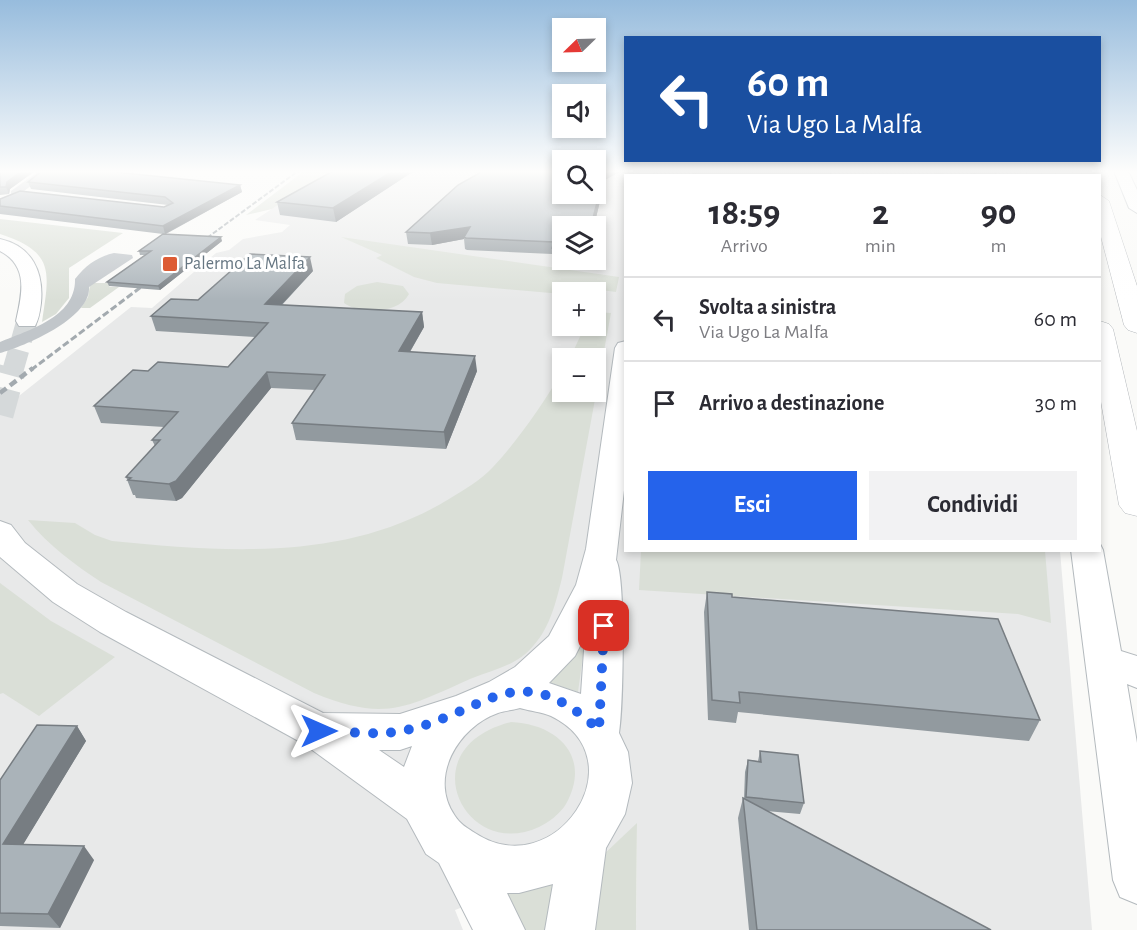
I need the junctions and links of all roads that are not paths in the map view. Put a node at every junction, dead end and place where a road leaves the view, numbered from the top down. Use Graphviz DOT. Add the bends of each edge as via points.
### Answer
graph roads {
  1 [pos="1104,214"];
  2 [pos="0,244"];
  3 [pos="84,284"];
  4 [pos="27,321"];
  5 [pos="1137,325"];
  6 [pos="1101,334"];
  7 [pos="0,336"];
  8 [pos="19,339"];
  9 [pos="0,348"];
  10 [pos="624,365"];
  11 [pos="1137,505"];
  12 [pos="0,532"];
  13 [pos="602,549"];
  14 [pos="1089,552"];
  15 [pos="1121,666"];
  16 [pos="503,693"];
  17 [pos="458,713"];
  18 [pos="599,730"];
  19 [pos="319,731"];
  20 [pos="423,806"];
  21 [pos="584,839"];
  22 [pos="457,851"];
  23 [pos="1137,880"];
  24 [pos="501,930"];
  25 [pos="570,930"];
  1 -- 5 [label="highway"];
  2 -- 4 [label="street" via="26,263 32,273"];
  3 -- 8 [label="street" via="80,300 70,312"];
  6 -- 11 [label="highway"];
  7 -- 8 [label="street"];
  8 -- 9 [label="street"];
  10 -- 13 [label="street"];
  12 -- 19 [label="street" via="13,551 65,593"];
  13 -- 16 [label="street" via="593,585 562,646 530,678"];
  13 -- 18 [label="street" via="605,604"];
  14 -- 15 [label="street"];
  15 -- 23 [label="street"];
  16 -- 17 [label="street"];
  16 -- 18 [label="street" via="537,693 553,698 577,710"];
  17 -- 19 [label="street" via="400,732"];
  17 -- 20 [label="street" via="443,730 424,769"];
  18 -- 21 [label="street" via="611,758 610,790 602,817"];
  19 -- 20 [label="street"];
  20 -- 22 [label="street"];
  21 -- 22 [label="street" via="551,862 519,869 488,866"];
  21 -- 25 [label="street"];
  22 -- 24 [label="street"];
}
